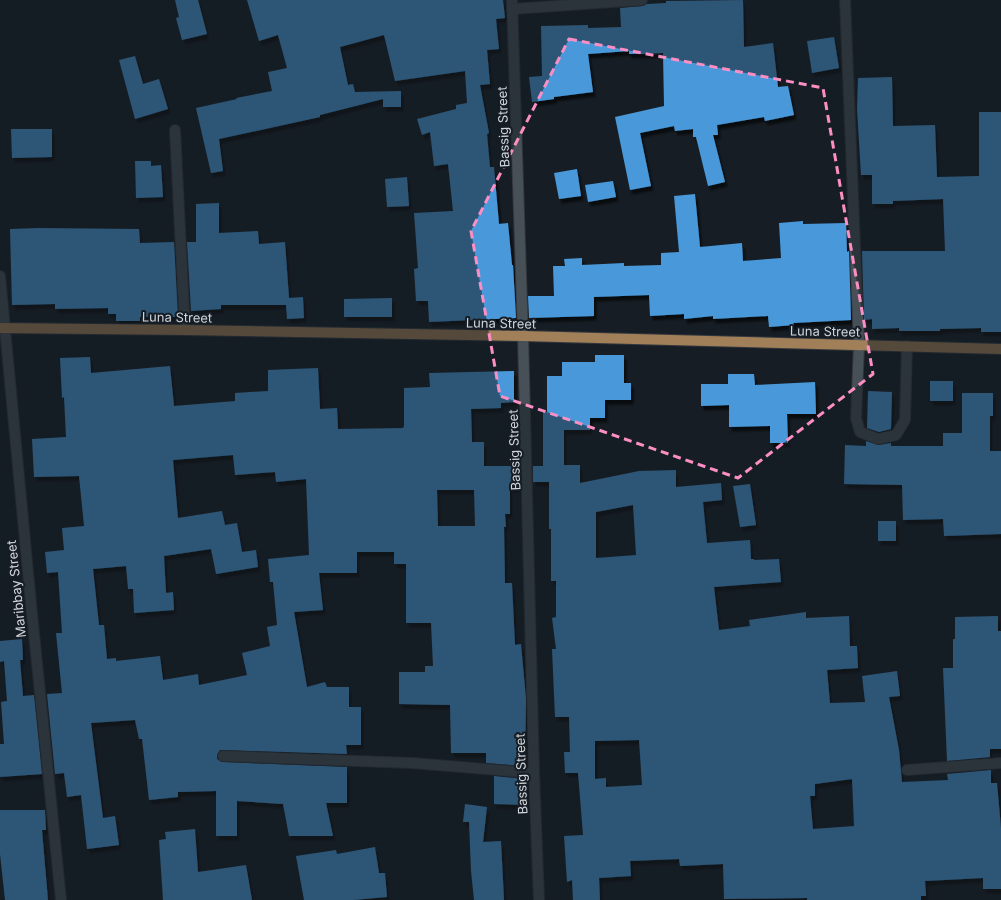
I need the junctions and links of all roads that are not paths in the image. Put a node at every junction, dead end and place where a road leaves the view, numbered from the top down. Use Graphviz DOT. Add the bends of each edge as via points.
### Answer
graph roads {
  1 [pos="642,0"];
  2 [pos="845,0"];
  3 [pos="512,5"];
  4 [pos="175,130"];
  5 [pos="0,276"];
  6 [pos="2,328"];
  7 [pos="184,330"];
  8 [pos="523,336"];
  9 [pos="859,345"];
  10 [pos="907,346"];
  11 [pos="1001,349"];
  12 [pos="223,756"];
  13 [pos="1001,763"];
  14 [pos="907,770"];
  15 [pos="534,773"];
  16 [pos="61,900"];
  17 [pos="538,900"];
  1 -- 3 [label="street"];
  2 -- 9 [label="street"];
  3 -- 8 [label="street, Bassig Street"];
  4 -- 7 [label="street"];
  5 -- 6 [label="street, Maribbay Street"];
  6 -- 7 [label="main road, Luna Street"];
  6 -- 16 [label="street, Maribbay Street"];
  7 -- 8 [label="main road, Luna Street"];
  8 -- 9 [label="main road, Luna Street"];
  8 -- 15 [label="street, Bassig Street"];
  9 -- 10 [label="main road, Luna Street"];
  9 -- 10 [label="street" via="856,418 860,432 878,439 896,434 905,420"];
  10 -- 11 [label="main road, Luna Street"];
  12 -- 15 [label="street" via="412,763"];
  13 -- 14 [label="street"];
  15 -- 17 [label="street, Bassig Street"];
}
